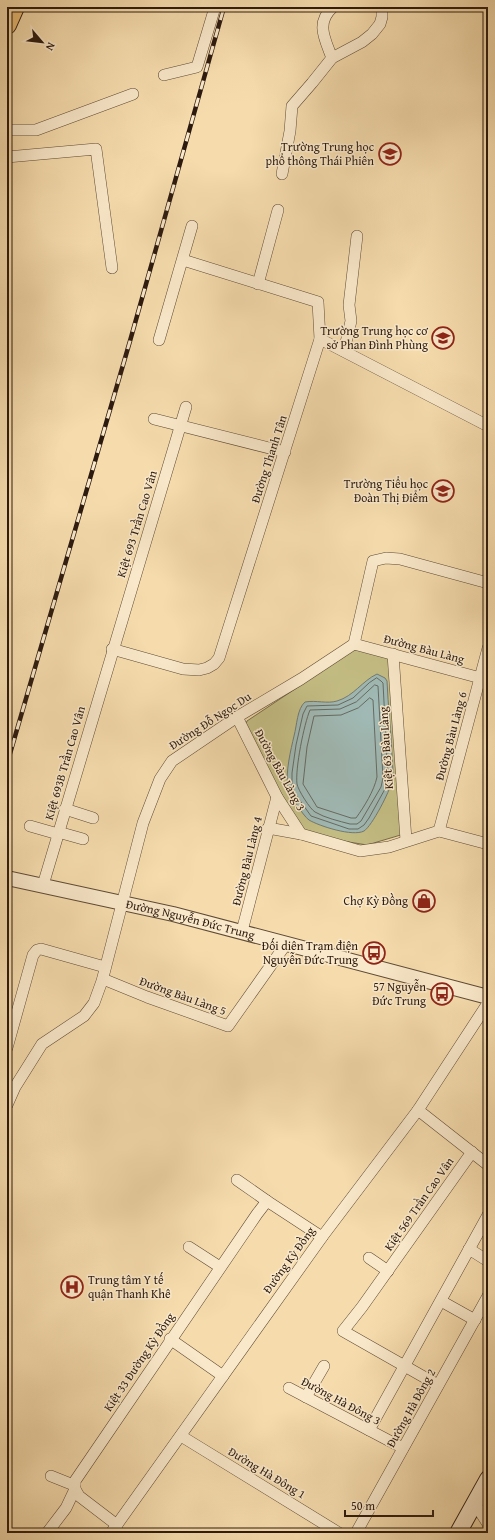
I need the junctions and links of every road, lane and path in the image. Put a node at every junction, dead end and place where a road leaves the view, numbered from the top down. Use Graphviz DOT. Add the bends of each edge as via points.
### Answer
graph roads {
  1 [pos="15,7"];
  2 [pos="215,7"];
  3 [pos="333,7"];
  4 [pos="382,7"];
  5 [pos="7,25"];
  6 [pos="332,58"];
  7 [pos="164,75"];
  8 [pos="133,94"];
  9 [pos="7,130"];
  10 [pos="7,157"];
  11 [pos="282,174"];
  12 [pos="278,210"];
  13 [pos="192,226"];
  14 [pos="357,236"];
  15 [pos="183,260"];
  16 [pos="112,268"];
  17 [pos="258,284"];
  18 [pos="320,339"];
  19 [pos="159,340"];
  20 [pos="344,351"];
  21 [pos="186,407"];
  22 [pos="154,419"];
  23 [pos="180,426"];
  24 [pos="488,426"];
  25 [pos="285,452"];
  26 [pos="488,583"];
  27 [pos="354,644"];
  28 [pos="488,648"];
  29 [pos="112,649"];
  30 [pos="393,654"];
  31 [pos="484,679"];
  32 [pos="237,718"];
  33 [pos="277,797"];
  34 [pos="65,809"];
  35 [pos="93,818"];
  36 [pos="30,826"];
  37 [pos="268,828"];
  38 [pos="439,831"];
  39 [pos="58,832"];
  40 [pos="301,834"];
  41 [pos="83,839"];
  42 [pos="406,840"];
  43 [pos="488,844"];
  44 [pos="7,878"];
  45 [pos="43,885"];
  46 [pos="122,903"];
  47 [pos="242,932"];
  48 [pos="286,944"];
  49 [pos="105,967"];
  50 [pos="103,978"];
  51 [pos="488,997"];
  52 [pos="488,1003"];
  53 [pos="7,1048"];
  54 [pos="8,1096"];
  55 [pos="418,1110"];
  56 [pos="472,1152"];
  57 [pos="486,1159"];
  58 [pos="237,1180"];
  59 [pos="267,1201"];
  60 [pos="488,1215"];
  61 [pos="322,1237"];
  62 [pos="189,1247"];
  63 [pos="469,1250"];
  64 [pos="369,1258"];
  65 [pos="488,1261"];
  66 [pos="220,1267"];
  67 [pos="388,1271"];
  68 [pos="488,1296"];
  69 [pos="441,1301"];
  70 [pos="475,1320"];
  71 [pos="170,1339"];
  72 [pos="405,1365"];
  73 [pos="324,1366"];
  74 [pos="224,1376"];
  75 [pos="438,1385"];
  76 [pos="289,1388"];
  77 [pos="306,1397"];
  78 [pos="369,1430"];
  79 [pos="181,1436"];
  80 [pos="403,1448"];
  81 [pos="51,1476"];
  82 [pos="488,1479"];
  83 [pos="75,1487"];
  84 [pos="474,1502"];
  85 [pos="488,1524"];
  86 [pos="114,1529"];
  87 [pos="47,1533"];
  88 [pos="339,1533"];
  89 [pos="356,1533"];
  90 [pos="458,1533"];
  1 -- 5 [label="main road"];
  2 -- 7 [label="street" via="197,67"];
  3 -- 6 [label="street" via="326,13 322,31"];
  4 -- 6 [label="street" via="380,24 372,34"];
  6 -- 11 [label="street" via="292,106"];
  8 -- 9 [label="street" via="36,130"];
  10 -- 16 [label="street" via="96,149"];
  12 -- 17 [label="street"];
  13 -- 15 [label="street"];
  14 -- 20 [label="street" via="349,305 351,321"];
  15 -- 17 [label="street"];
  15 -- 19 [label="street"];
  17 -- 18 [label="street" via="318,302"];
  18 -- 20 [label="street"];
  18 -- 25 [label="street, Đường Thanh Tân"];
  20 -- 24 [label="street"];
  21 -- 23 [label="street, Kiệt 693 Trần Cao Vân"];
  22 -- 23 [label="street"];
  23 -- 25 [label="street"];
  23 -- 29 [label="street, Kiệt 693 Trần Cao Vân"];
  25 -- 29 [label="street, Đường Thanh Tân" via="222,650 214,664 199,670 182,669"];
  26 -- 27 [label="street" via="400,559 386,558 373,561"];
  27 -- 30 [label="street, Đường Bàu Làng"];
  27 -- 32 [label="street, Đường Đỗ Ngọc Du"];
  28 -- 31 [label="street, Đường Bàu Làng 6"];
  29 -- 34 [label="street, Kiệt 693B Trần Cao Vân"];
  30 -- 31 [label="street, Đường Bàu Làng"];
  30 -- 42 [label="street, Kiệt 63 Bàu Làng"];
  31 -- 38 [label="street, Đường Bàu Làng 6"];
  32 -- 33 [label="street, Đường Bàu Làng 3"];
  32 -- 46 [label="street, Đường Đỗ Ngọc Du" via="172,761 160,779 144,823"];
  33 -- 37 [label="street, Đường Bàu Làng 4"];
  33 -- 40 [label="street, Đường Bàu Làng 3"];
  34 -- 35 [label="street"];
  34 -- 39 [label="street, Kiệt 693B Trần Cao Vân"];
  36 -- 39 [label="street"];
  37 -- 40 [label="street"];
  37 -- 47 [label="street, Đường Bàu Làng 4"];
  38 -- 42 [label="street"];
  38 -- 43 [label="street"];
  39 -- 41 [label="street"];
  39 -- 45 [label="street, Kiệt 693B Trần Cao Vân"];
  40 -- 42 [label="street" via="360,851 389,847"];
  44 -- 45 [label="street, Đường Nguyễn Đức Trung"];
  45 -- 46 [label="street, Đường Nguyễn Đức Trung"];
  46 -- 47 [label="street, Đường Nguyễn Đức Trung"];
  46 -- 49 [label="street, Đường Đỗ Ngọc Du"];
  47 -- 48 [label="street, Đường Nguyễn Đức Trung"];
  48 -- 50 [label="street, Đường Bàu Làng 5" via="228,1026"];
  48 -- 51 [label="street, Đường Nguyễn Đức Trung"];
  49 -- 50 [label="street, Đường Đỗ Ngọc Du"];
  49 -- 53 [label="street" via="37,950 33,955"];
  50 -- 54 [label="street, Đường Đỗ Ngọc Du" via="94,1003 84,1016 42,1044"];
  52 -- 55 [label="street, Đường Kỳ Đồng"];
  55 -- 56 [label="street, Kiệt 569 Trần Cao Vân"];
  55 -- 61 [label="street, Đường Kỳ Đồng"];
  56 -- 57 [label="street, Kiệt 569 Trần Cao Vân"];
  56 -- 67 [label="street, Kiệt 569 Trần Cao Vân"];
  58 -- 59 [label="street"];
  59 -- 61 [label="street"];
  59 -- 66 [label="street, Kiệt 33 Đường Kỳ Đồng"];
  60 -- 63 [label="street"];
  61 -- 74 [label="street, Đường Kỳ Đồng"];
  62 -- 66 [label="street"];
  63 -- 65 [label="street"];
  63 -- 69 [label="street"];
  64 -- 67 [label="street, Kiệt 569 Trần Cao Vân"];
  66 -- 71 [label="street, Kiệt 33 Đường Kỳ Đồng"];
  67 -- 72 [label="street, Kiệt 569 Trần Cao Vân" via="343,1331"];
  68 -- 70 [label="street, Đường Hà Đông 2"];
  69 -- 70 [label="street"];
  69 -- 72 [label="street"];
  70 -- 75 [label="street, Đường Hà Đông 2"];
  71 -- 74 [label="street"];
  71 -- 83 [label="street, Kiệt 33 Đường Kỳ Đồng" via="74,1481"];
  72 -- 75 [label="street"];
  72 -- 78 [label="street"];
  73 -- 77 [label="street"];
  74 -- 79 [label="street, Đường Kỳ Đồng"];
  75 -- 80 [label="street, Đường Hà Đông 2"];
  76 -- 77 [label="street, Đường Hà Đông 3"];
  77 -- 78 [label="street, Đường Hà Đông 3"];
  78 -- 80 [label="street, Đường Hà Đông 3"];
  79 -- 86 [label="street, Đường Kỳ Đồng"];
  79 -- 88 [label="street, Đường Hà Đông 1"];
  80 -- 89 [label="street, Đường Hà Đông 2"];
  81 -- 83 [label="street"];
  82 -- 84 [label="main road"];
  83 -- 86 [label="street" via="79,1496"];
  83 -- 87 [label="street, Kiệt 33 Đường Kỳ Đồng" via="66,1508"];
  84 -- 85 [label="street"];
  84 -- 90 [label="main road"];
}
